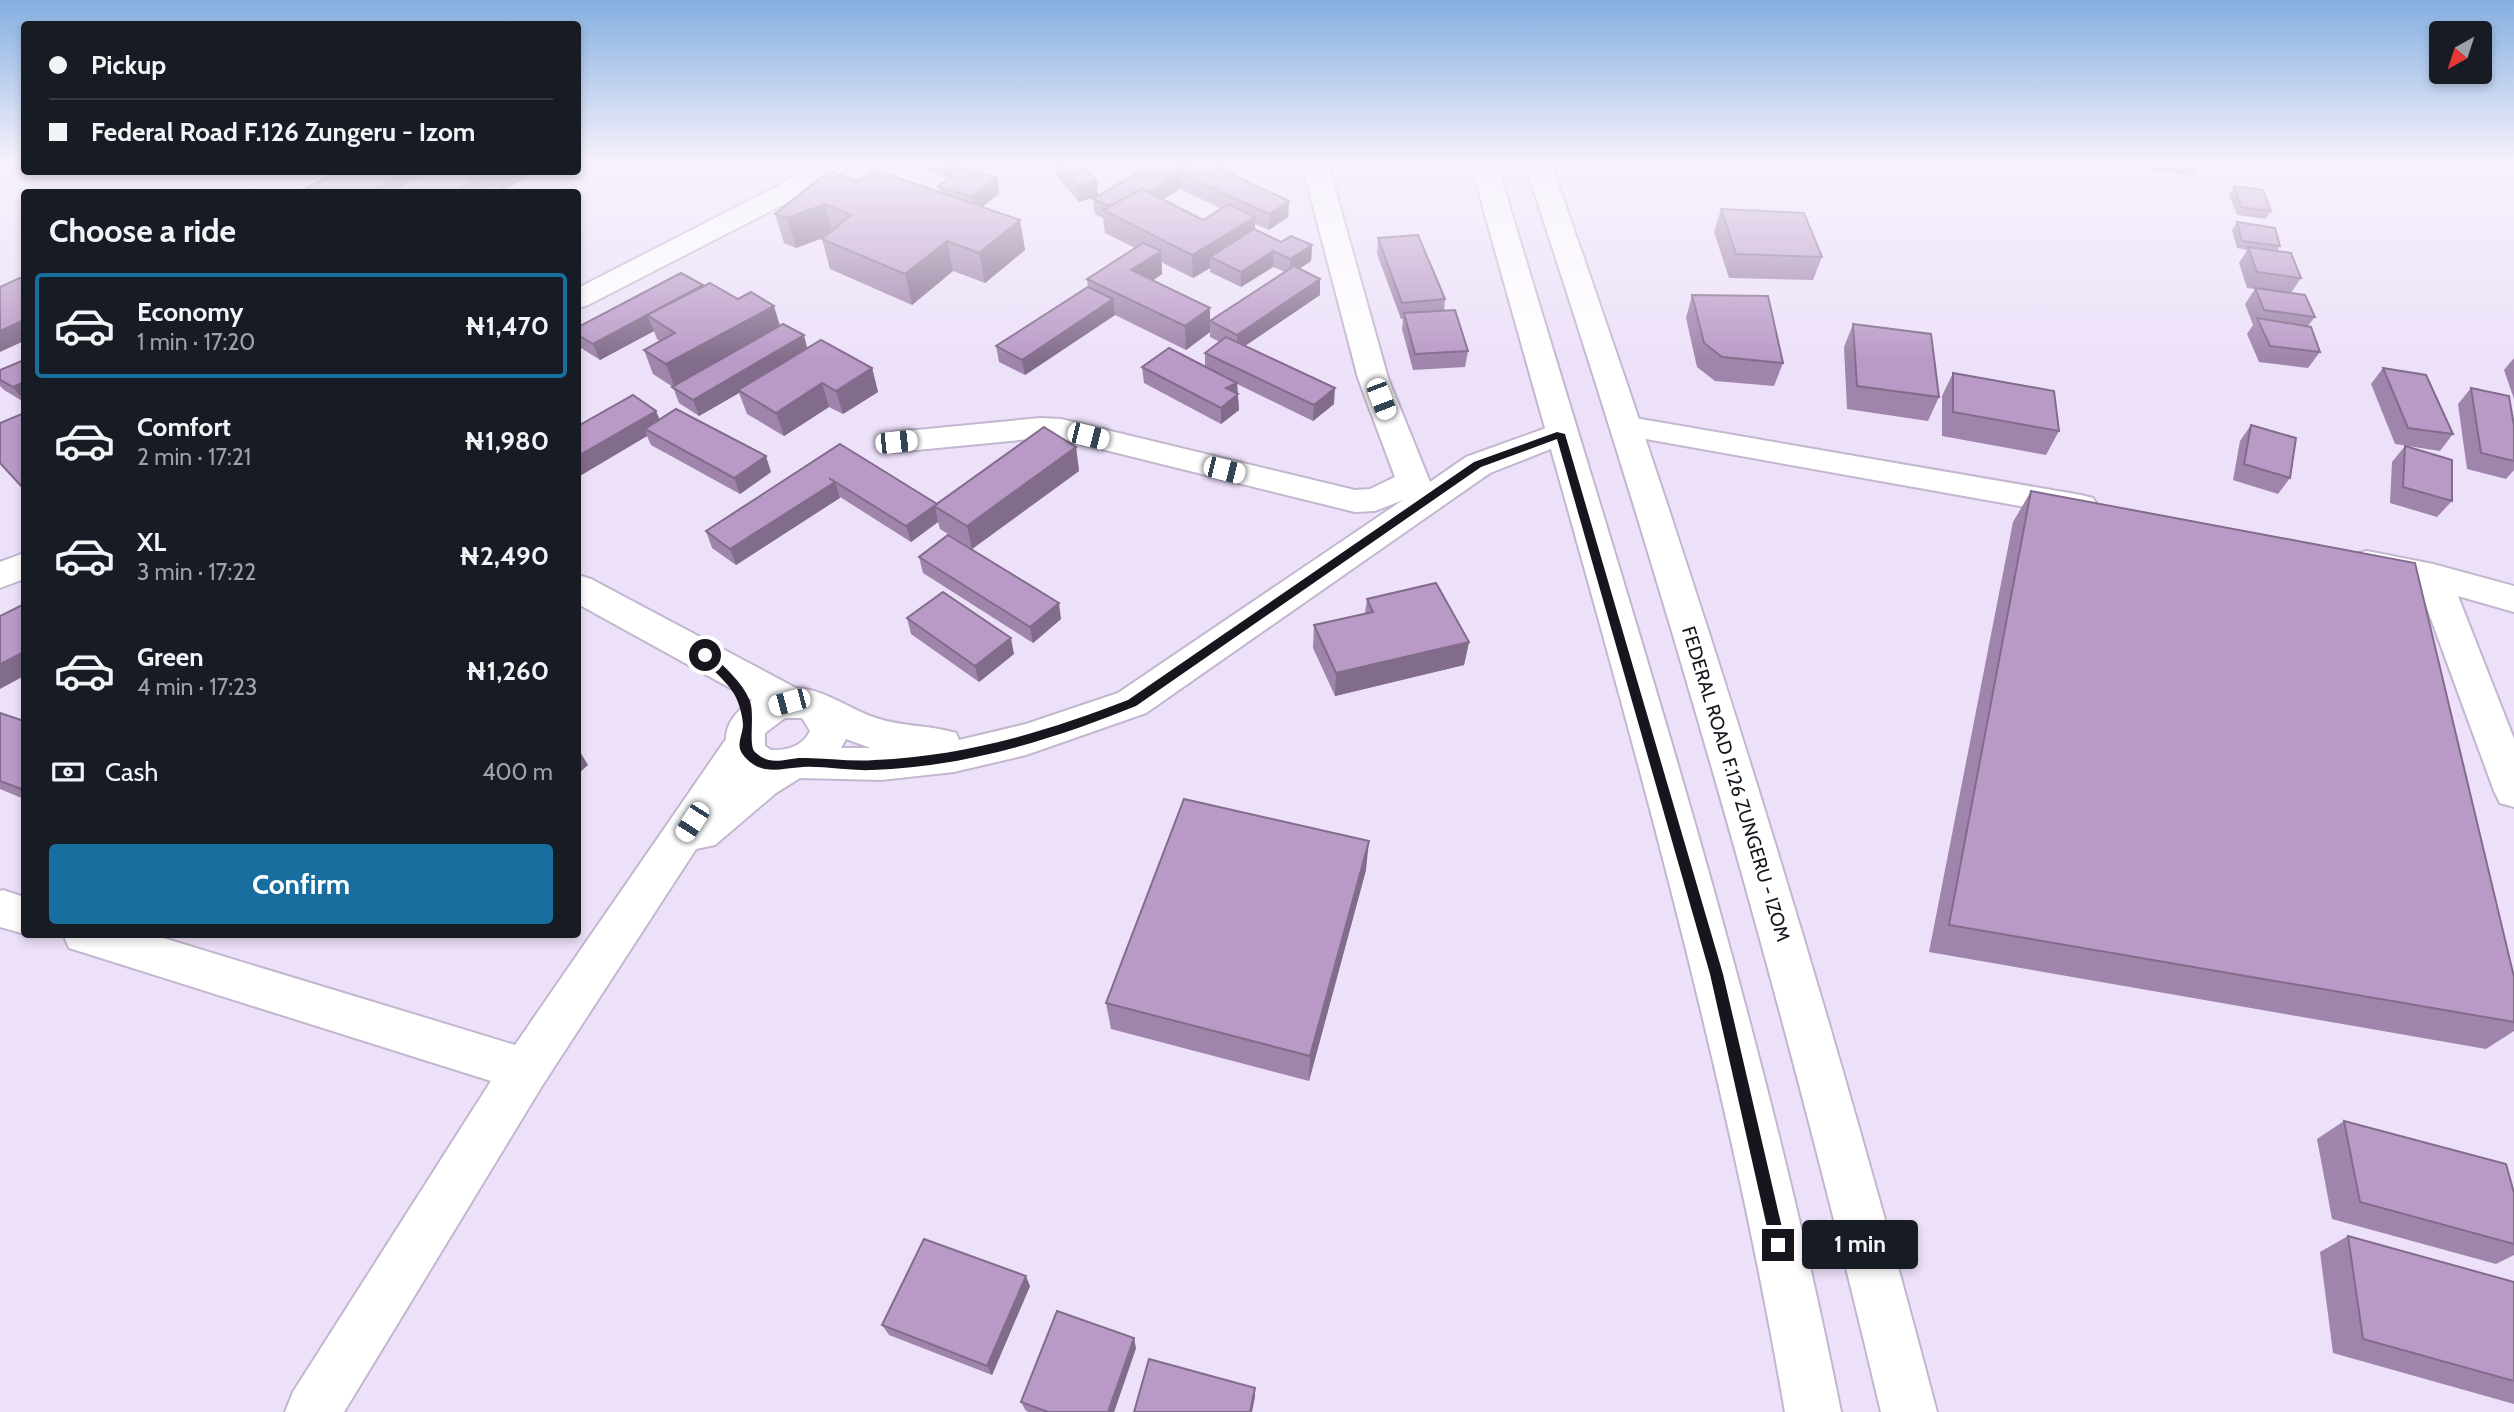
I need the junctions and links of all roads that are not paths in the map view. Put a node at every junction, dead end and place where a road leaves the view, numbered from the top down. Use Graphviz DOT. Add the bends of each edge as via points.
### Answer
graph roads {
  1 [pos="708,230"];
  2 [pos="1333,230"];
  3 [pos="1503,230"];
  4 [pos="1561,230"];
  5 [pos="581,297"];
  6 [pos="1629,427"];
  7 [pos="1560,434"];
  8 [pos="896,442"];
  9 [pos="1417,493"];
  10 [pos="2117,514"];
  11 [pos="2337,557"];
  12 [pos="21,566"];
  13 [pos="0,576"];
  14 [pos="2433,576"];
  15 [pos="581,590"];
  16 [pos="2514,599"];
  17 [pos="705,655"];
  18 [pos="807,708"];
  19 [pos="746,734"];
  20 [pos="997,748"];
  21 [pos="794,764"];
  22 [pos="2514,791"];
  23 [pos="666,862"];
  24 [pos="98,938"];
  25 [pos="525,1070"];
  26 [pos="313,1412"];
  27 [pos="1813,1412"];
  28 [pos="1909,1412"];
  1 -- 5 [label="street"];
  2 -- 9 [label="street" via="1373,378"];
  3 -- 7 [label="street"];
  4 -- 6 [label="street, FEDERAL ROAD F.126 ZUNGERU - IZOM"];
  6 -- 10 [label="street"];
  6 -- 28 [label="street, FEDERAL ROAD F.126 ZUNGERU - IZOM" via="1796,986"];
  7 -- 9 [label="street"];
  7 -- 27 [label="street" via="1717,974"];
  8 -- 9 [label="street" via="1061,429 1354,501"];
  9 -- 20 [label="street" via="1132,703"];
  11 -- 14 [label="street"];
  12 -- 13 [label="street"];
  14 -- 16 [label="street"];
  14 -- 22 [label="street"];
  15 -- 17 [label="street"];
  17 -- 18 [label="street"];
  17 -- 19 [label="street" via="744,701"];
  18 -- 19 [label="street" via="773,706"];
  18 -- 20 [label="street" via="874,734"];
  18 -- 21 [label="street" via="830,730 821,749"];
  19 -- 21 [label="street" via="747,752 763,765"];
  19 -- 23 [label="street"];
  20 -- 21 [label="street" via="872,765"];
  21 -- 23 [label="street" via="743,797"];
  23 -- 25 [label="street"];
  24 -- 25 [label="street"];
  25 -- 26 [label="street"];
}
